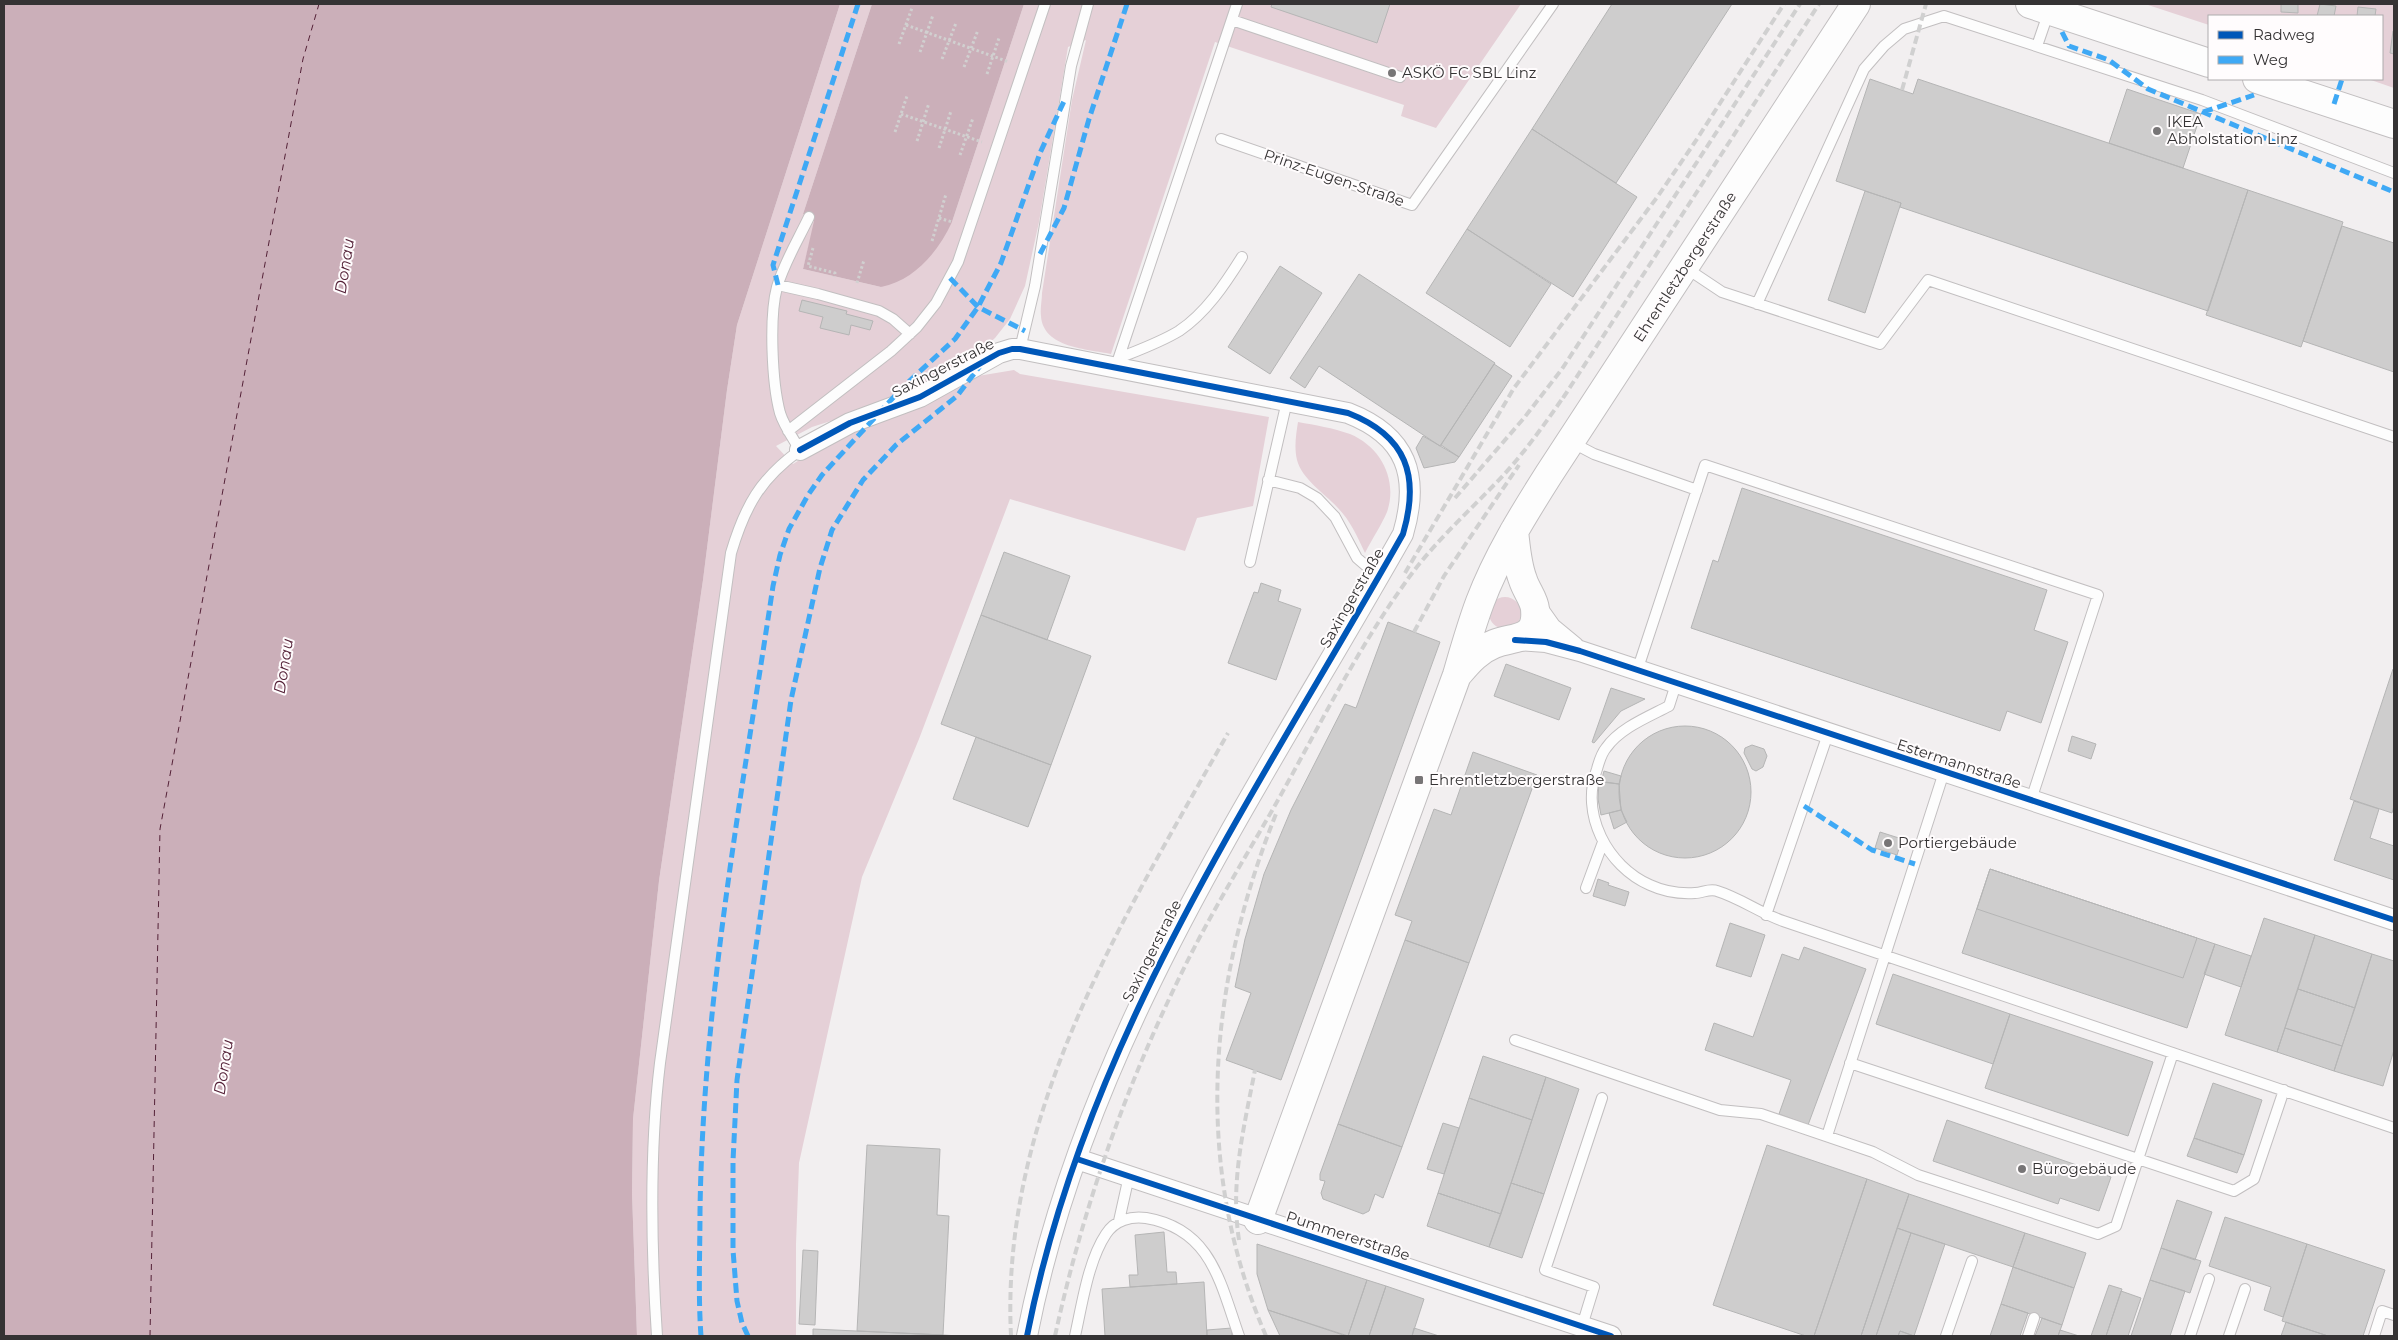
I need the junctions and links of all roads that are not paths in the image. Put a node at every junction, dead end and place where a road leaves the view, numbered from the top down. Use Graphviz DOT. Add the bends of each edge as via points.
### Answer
graph roads {
  1 [pos="1045,4"];
  2 [pos="1088,4"];
  3 [pos="1237,4"];
  4 [pos="1553,4"];
  5 [pos="1856,4"];
  6 [pos="2040,7"];
  7 [pos="1232,20"];
  8 [pos="2037,46"];
  9 [pos="2208,63"];
  10 [pos="1400,77"];
  11 [pos="2261,80"];
  12 [pos="2394,124"];
  13 [pos="1221,139"];
  14 [pos="2394,173"];
  15 [pos="809,217"];
  16 [pos="1242,257"];
  17 [pos="1685,268"];
  18 [pos="778,285"];
  19 [pos="1757,304"];
  20 [pos="910,334"];
  21 [pos="1020,350"];
  22 [pos="1117,364"];
  23 [pos="1286,401"];
  24 [pos="788,431"];
  25 [pos="2394,438"];
  26 [pos="1570,441"];
  27 [pos="800,450"];
  28 [pos="1268,480"];
  29 [pos="1697,490"];
  30 [pos="1514,531"];
  31 [pos="1250,562"];
  32 [pos="1379,577"];
  33 [pos="1532,600"];
  34 [pos="1479,604"];
  35 [pos="1509,641"];
  36 [pos="1580,651"];
  37 [pos="1637,671"];
  38 [pos="1457,675"];
  39 [pos="1676,684"];
  40 [pos="1828,734"];
  41 [pos="1944,772"];
  42 [pos="2030,800"];
  43 [pos="1603,842"];
  44 [pos="1586,888"];
  45 [pos="1766,915"];
  46 [pos="2394,920"];
  47 [pos="1885,955"];
  48 [pos="1515,1040"];
  49 [pos="2174,1052"];
  50 [pos="1850,1063"];
  51 [pos="2284,1090"];
  52 [pos="1602,1098"];
  53 [pos="2394,1128"];
  54 [pos="1826,1136"];
  55 [pos="2138,1158"];
  56 [pos="1077,1159"];
  57 [pos="1129,1176"];
  58 [pos="1258,1220"];
  59 [pos="1119,1221"];
  60 [pos="1972,1261"];
  61 [pos="2209,1279"];
  62 [pos="2245,1289"];
  63 [pos="2394,1315"];
  64 [pos="2034,1318"];
  65 [pos="1573,1326"];
  66 [pos="657,1336"];
  67 [pos="1027,1336"];
  68 [pos="1075,1336"];
  69 [pos="1239,1336"];
  70 [pos="1611,1336"];
  71 [pos="1946,1336"];
  72 [pos="2028,1336"];
  73 [pos="2190,1336"];
  74 [pos="2229,1336"];
  75 [pos="2374,1336"];
  1 -- 20 [label="lane" via="958,262 936,303"];
  2 -- 21 [label="lane" via="1069,75 1036,286"];
  3 -- 7 [label="lane"];
  4 -- 13 [label="lane, Prinz-Eugen-Straße" via="1412,205"];
  5 -- 17 [label="street, Ehrentletzbergerstraße"];
  6 -- 8 [label="lane"];
  6 -- 9 [label="street"];
  7 -- 10 [label="lane"];
  7 -- 22 [label="lane"];
  8 -- 14 [label="lane" via="2202,100"];
  8 -- 19 [label="lane" via="1944,16 1904,29 1884,46 1864,69"];
  11 -- 12 [label="street"];
  15 -- 18 [label="lane"];
  16 -- 22 [label="lane" via="1224,285 1188,324"];
  17 -- 19 [label="lane" via="1722,292"];
  17 -- 26 [label="street, Ehrentletzbergerstraße"];
  18 -- 20 [label="lane" via="879,311"];
  18 -- 24 [label="lane" via="773,325 776,391"];
  19 -- 25 [label="lane" via="1880,344 1928,280"];
  20 -- 24 [label="lane"];
  21 -- 22 [label="street, Saxingerstraße"];
  21 -- 27 [label="street, Saxingerstraße" via="998,354 920,397 850,423"];
  22 -- 23 [label="street, Saxingerstraße"];
  23 -- 28 [label="lane"];
  23 -- 32 [label="street, Saxingerstraße" via="1361,418 1384,433 1404,460 1411,488 1408,517 1403,534"];
  24 -- 27 [label="lane"];
  26 -- 29 [label="lane" via="1594,454"];
  26 -- 30 [label="street, Ehrentletzbergerstraße"];
  27 -- 66 [label="lane" via="772,473 753,496 738,528 726,576 657,1087 653,1253"];
  28 -- 31 [label="lane"];
  28 -- 32 [label="lane" via="1300,488 1317,498 1335,517 1357,558"];
  29 -- 37 [label="lane"];
  29 -- 42 [label="lane" via="1705,465 2098,595"];
  30 -- 33 [label="street" via="1518,566"];
  30 -- 34 [label="street, Ehrentletzbergerstraße"];
  32 -- 56 [label="street, Saxingerstraße" via="1176,928 1112,1064"];
  33 -- 34 [label="street" via="1522,588 1506,584 1491,588"];
  33 -- 35 [label="street, Ehrentletzbergerstraße" via="1535,615 1532,625 1523,636"];
  33 -- 36 [label="street, Estermannstraße" via="1551,628"];
  34 -- 35 [label="street" via="1478,617 1483,629 1490,636"];
  34 -- 38 [label="street, Ehrentletzbergerstraße"];
  35 -- 36 [label="street, Estermannstraße" via="1546,642"];
  35 -- 38 [label="street, Ehrentletzbergerstraße" via="1495,643 1478,653"];
  36 -- 37 [label="street, Estermannstraße"];
  37 -- 39 [label="street, Estermannstraße"];
  38 -- 58 [label="street, Ehrentletzbergerstraße"];
  39 -- 40 [label="street, Estermannstraße"];
  39 -- 43 [label="lane" via="1669,706 1631,726 1602,754 1592,780 1592,810"];
  40 -- 41 [label="street, Estermannstraße"];
  40 -- 45 [label="lane"];
  41 -- 42 [label="street, Estermannstraße"];
  41 -- 47 [label="lane"];
  42 -- 46 [label="street, Estermannstraße"];
  43 -- 44 [label="lane"];
  43 -- 45 [label="lane" via="1616,861 1650,885 1679,892 1715,890"];
  45 -- 47 [label="lane"];
  47 -- 49 [label="lane"];
  47 -- 50 [label="lane"];
  48 -- 54 [label="lane" via="1720,1110 1761,1114"];
  49 -- 51 [label="lane"];
  49 -- 55 [label="lane"];
  50 -- 54 [label="lane"];
  50 -- 55 [label="lane"];
  51 -- 53 [label="lane"];
  51 -- 55 [label="lane" via="2254,1179 2234,1191"];
  52 -- 65 [label="lane" via="1545,1270 1594,1287"];
  54 -- 55 [label="lane" via="1873,1152 1918,1175 2098,1234 2116,1226"];
  56 -- 57 [label="street, Pummererstraße"];
  56 -- 67 [label="street, Saxingerstraße"];
  57 -- 58 [label="street, Pummererstraße"];
  57 -- 59 [label="lane"];
  58 -- 65 [label="street, Pummererstraße"];
  59 -- 68 [label="lane" via="1106,1232 1099,1248"];
  59 -- 69 [label="lane" via="1139,1217 1164,1221 1188,1234 1204,1251 1218,1276"];
  60 -- 71 [label="lane"];
  61 -- 73 [label="lane"];
  62 -- 74 [label="lane"];
  63 -- 75 [label="lane" via="2382,1311"];
  64 -- 72 [label="lane"];
  65 -- 70 [label="street, Pummererstraße"];
}
